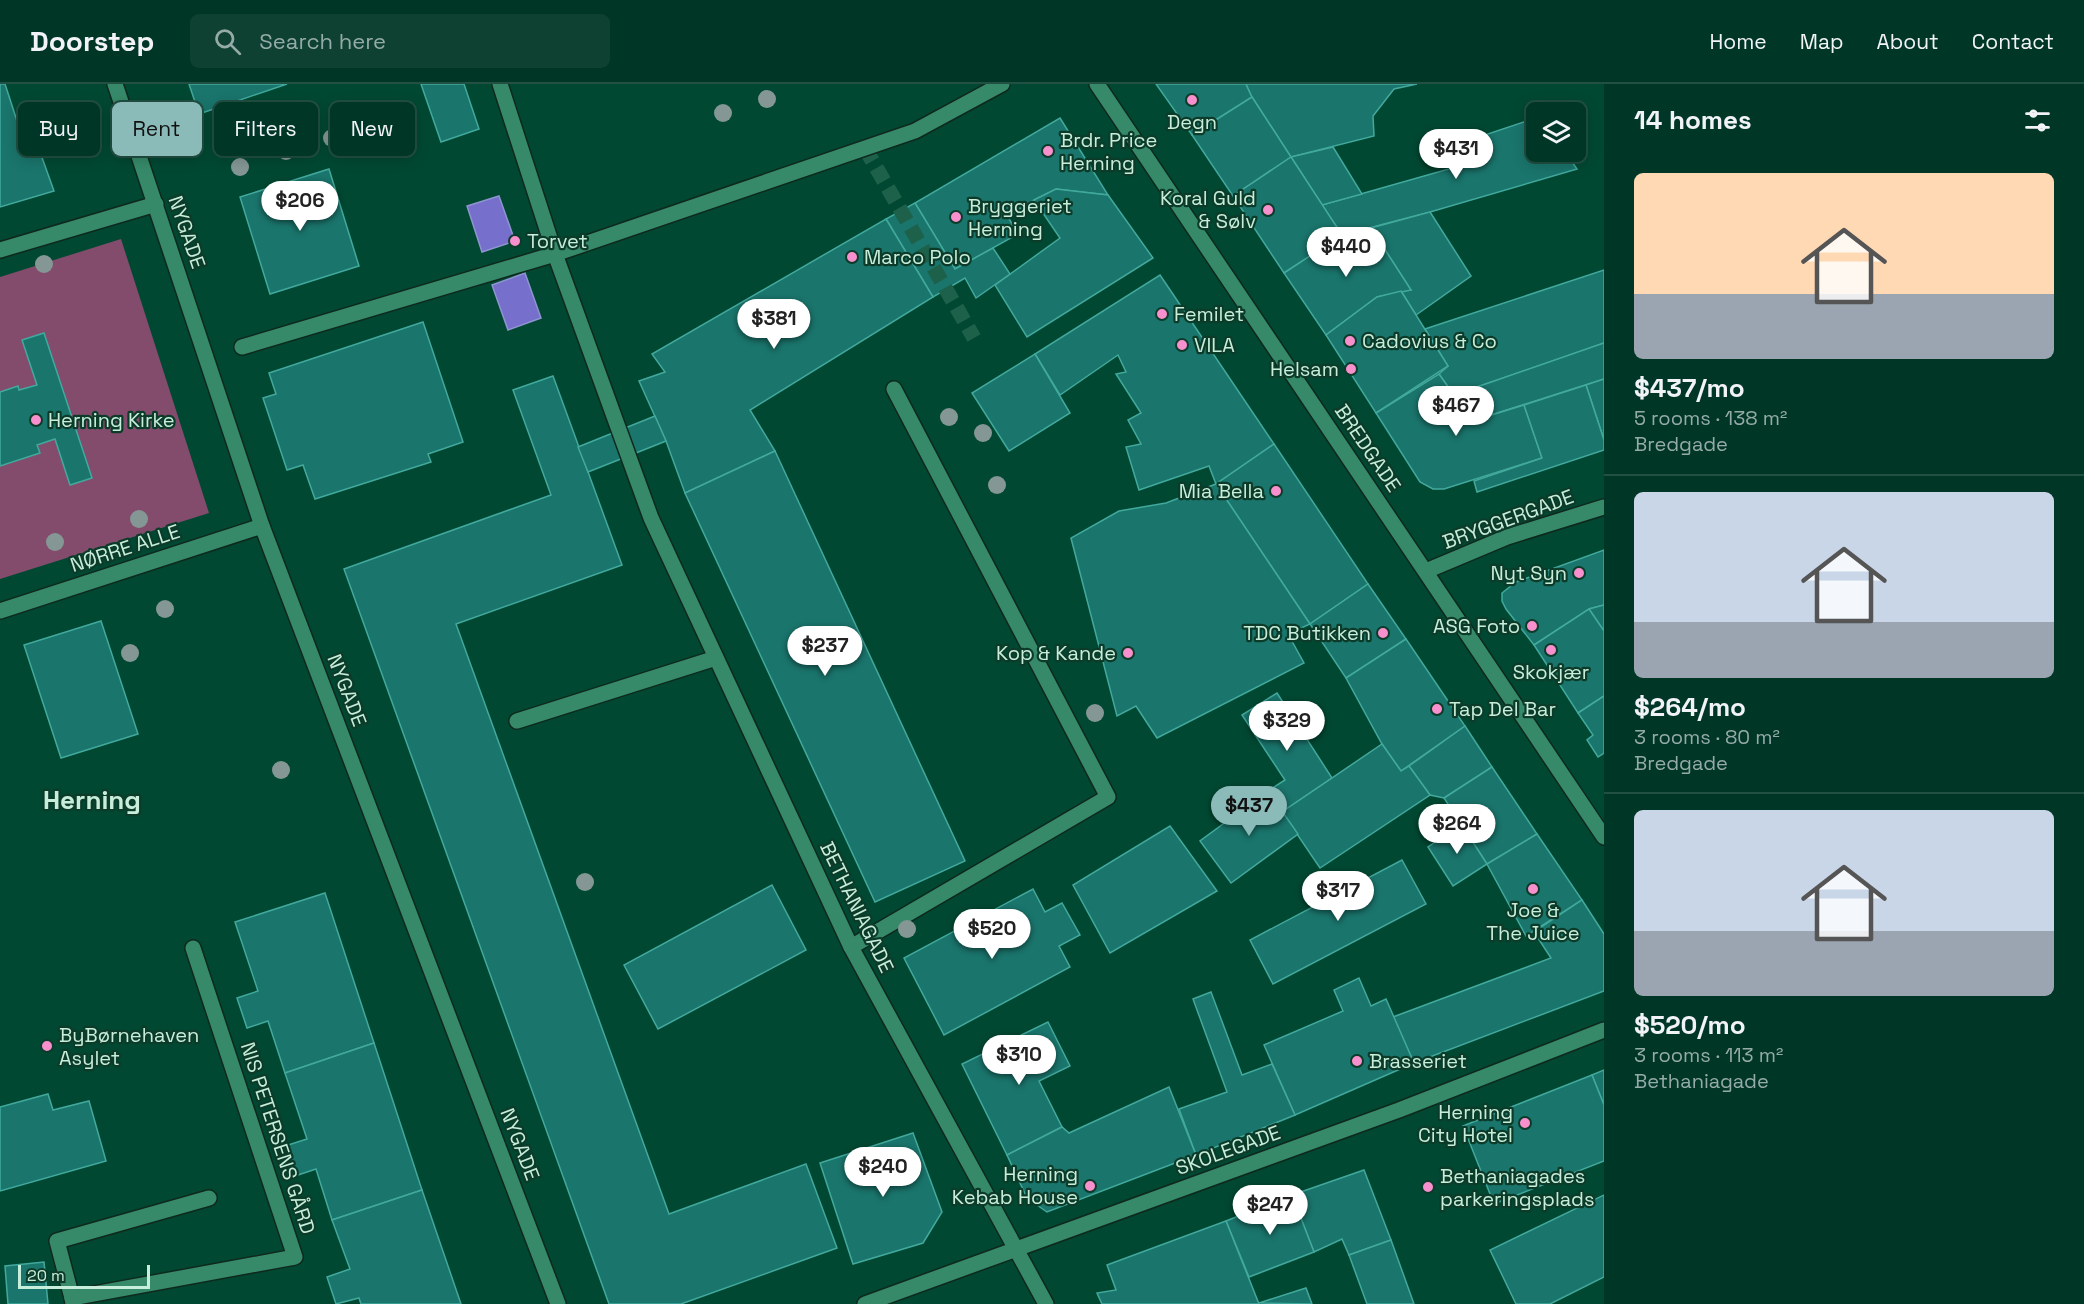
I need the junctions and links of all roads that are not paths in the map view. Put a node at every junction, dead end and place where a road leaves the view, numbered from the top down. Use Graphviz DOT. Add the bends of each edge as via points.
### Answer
graph roads {
  1 [pos="115,84"];
  2 [pos="500,84"];
  3 [pos="1002,84"];
  4 [pos="1097,84"];
  5 [pos="156,204"];
  6 [pos="0,250"];
  7 [pos="555,254"];
  8 [pos="242,347"];
  9 [pos="894,389"];
  10 [pos="1604,507"];
  11 [pos="262,526"];
  12 [pos="1426,572"];
  13 [pos="0,611"];
  14 [pos="716,658"];
  15 [pos="517,721"];
  16 [pos="1604,837"];
  17 [pos="850,947"];
  18 [pos="193,948"];
  19 [pos="1604,1030"];
  20 [pos="209,1197"];
  21 [pos="1017,1250"];
  22 [pos="73,1301"];
  23 [pos="558,1304"];
  24 [pos="865,1304"];
  25 [pos="1046,1304"];
  1 -- 5 [label="street, NYGADE"];
  2 -- 7 [label="street"];
  3 -- 7 [label="street" via="915,131"];
  4 -- 12 [label="street, BREDGADE"];
  5 -- 6 [label="street"];
  5 -- 11 [label="street, NYGADE"];
  7 -- 8 [label="street"];
  7 -- 14 [label="street, BETHANIAGADE" via="651,518"];
  9 -- 17 [label="street" via="1108,797"];
  10 -- 12 [label="street, BRYGGERGADE" via="1507,537"];
  11 -- 13 [label="street, NØRRE ALLE"];
  11 -- 23 [label="street, NYGADE"];
  12 -- 16 [label="street, BREDGADE"];
  14 -- 15 [label="street"];
  14 -- 17 [label="street, BETHANIAGADE"];
  17 -- 21 [label="street, BETHANIAGADE"];
  18 -- 22 [label="street, NIS PETERSENS GÅRD" via="295,1257"];
  19 -- 21 [label="street, SKOLEGADE"];
  20 -- 22 [label="street" via="57,1241"];
  21 -- 24 [label="street, SKOLEGADE"];
  21 -- 25 [label="street, BETHANIAGADE"];
}
